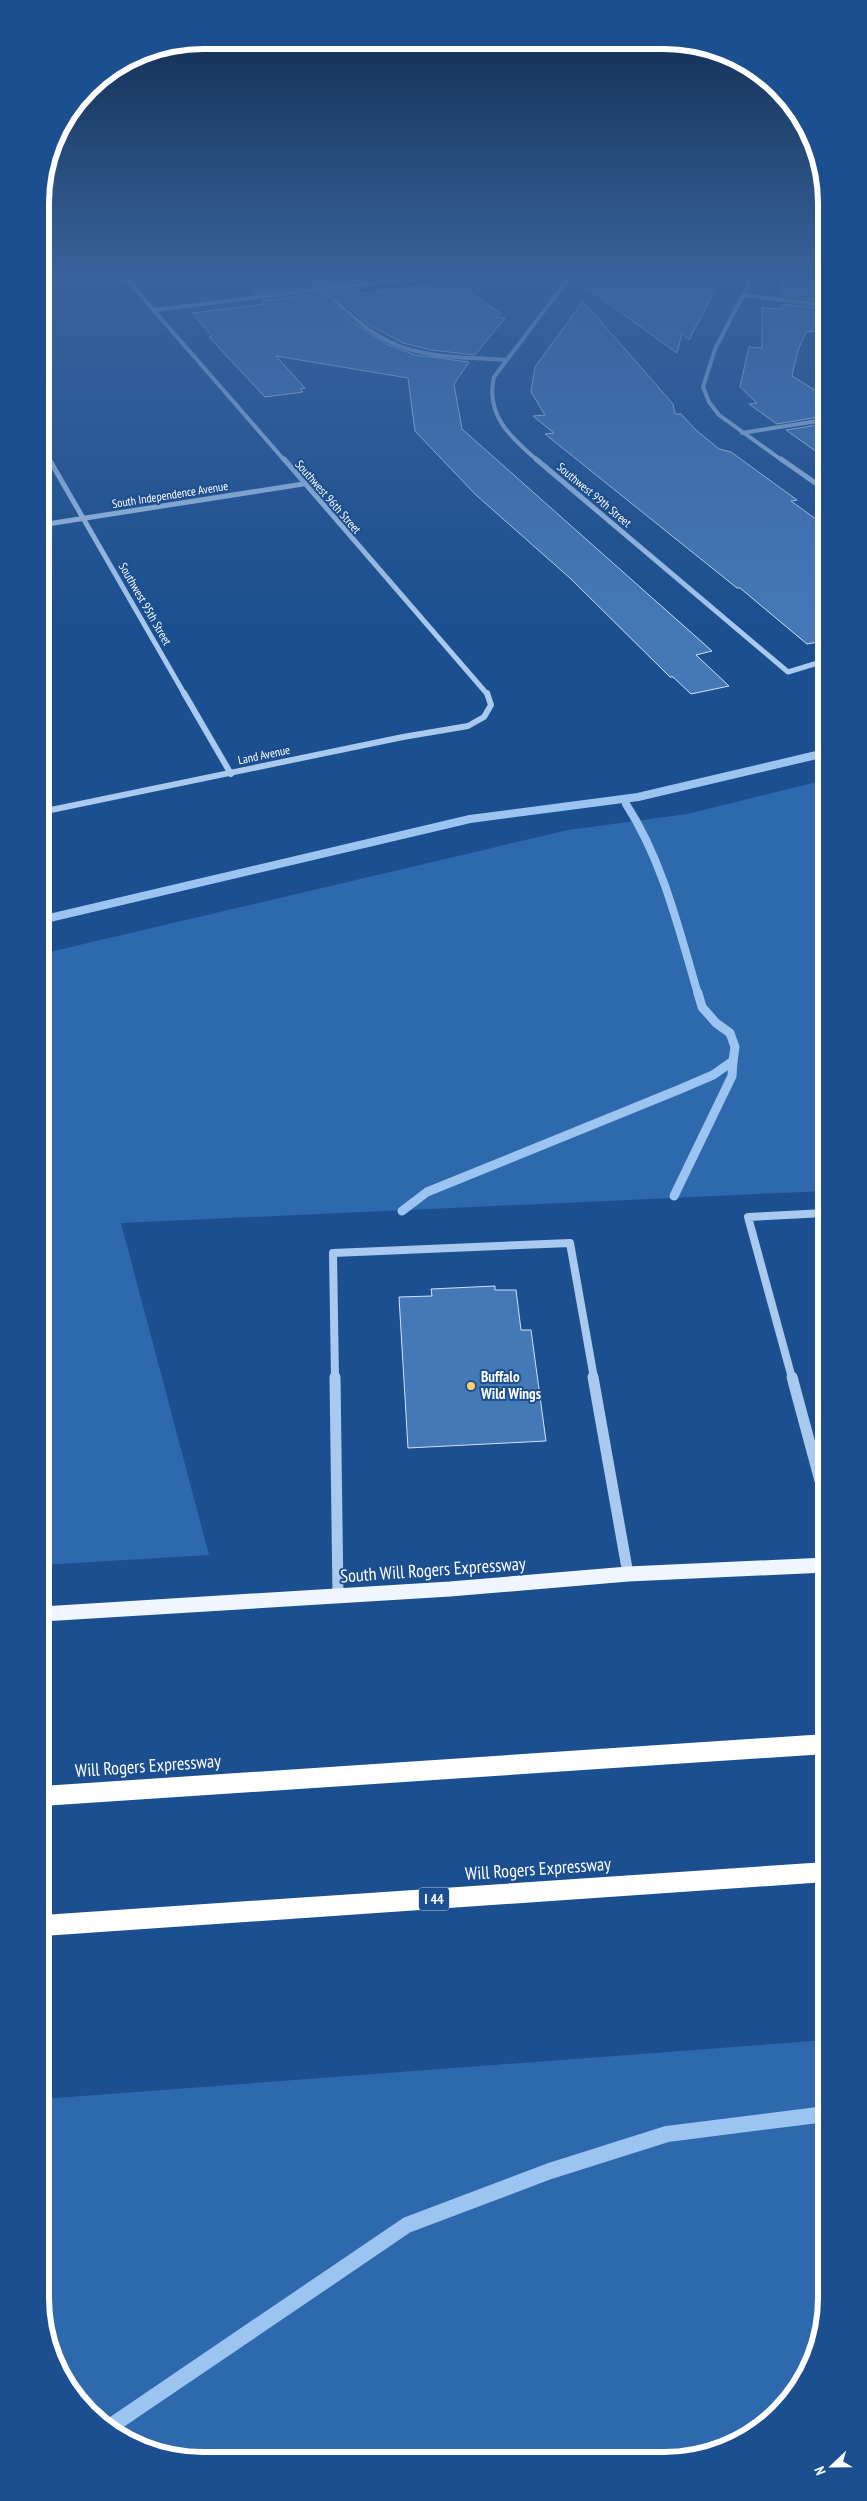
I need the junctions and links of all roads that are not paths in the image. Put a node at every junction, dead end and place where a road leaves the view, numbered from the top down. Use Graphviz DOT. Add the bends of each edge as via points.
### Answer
graph roads {
  1 [pos="227,395"];
  2 [pos="491,395"];
  3 [pos="707,395"];
  4 [pos="818,421"];
  5 [pos="742,434"];
  6 [pos="49,459"];
  7 [pos="303,484"];
  8 [pos="818,485"];
  9 [pos="84,518"];
  10 [pos="49,524"];
  11 [pos="818,663"];
  12 [pos="488,714"];
  13 [pos="231,774"];
  14 [pos="49,810"];
  15 [pos="818,1213"];
  16 [pos="818,1461"];
  17 [pos="818,1565"];
  18 [pos="628,1574"];
  19 [pos="338,1596"];
  20 [pos="49,1614"];
  21 [pos="818,1745"];
  22 [pos="49,1796"];
  23 [pos="818,1873"];
  24 [pos="49,1926"];
  1 -- 7 [label="street, Southwest 96th Street"];
  2 -- 11 [label="street, Southwest 99th Street" via="495,412 509,435 788,672"];
  3 -- 5 [label="street" via="714,410"];
  4 -- 5 [label="street"];
  5 -- 8 [label="street"];
  6 -- 9 [label="street, Southwest 95th Street"];
  7 -- 9 [label="street, South Independence Avenue"];
  7 -- 12 [label="street, Southwest 96th Street" via="487,693 491,705"];
  9 -- 10 [label="street, South Independence Avenue"];
  9 -- 13 [label="street, Southwest 95th Street"];
  12 -- 13 [label="street, Land Avenue" via="468,726"];
  13 -- 14 [label="street, Land Avenue"];
  15 -- 16 [label="street" via="748,1217"];
  17 -- 18 [label="main road, South Will Rogers Expressway"];
  18 -- 19 [label="main road, South Will Rogers Expressway"];
  18 -- 19 [label="street" via="570,1243 333,1253"];
  19 -- 20 [label="main road, South Will Rogers Expressway"];
  21 -- 22 [label="highway, Will Rogers Expressway"];
  23 -- 24 [label="highway, Will Rogers Expressway / I 44"];
}
